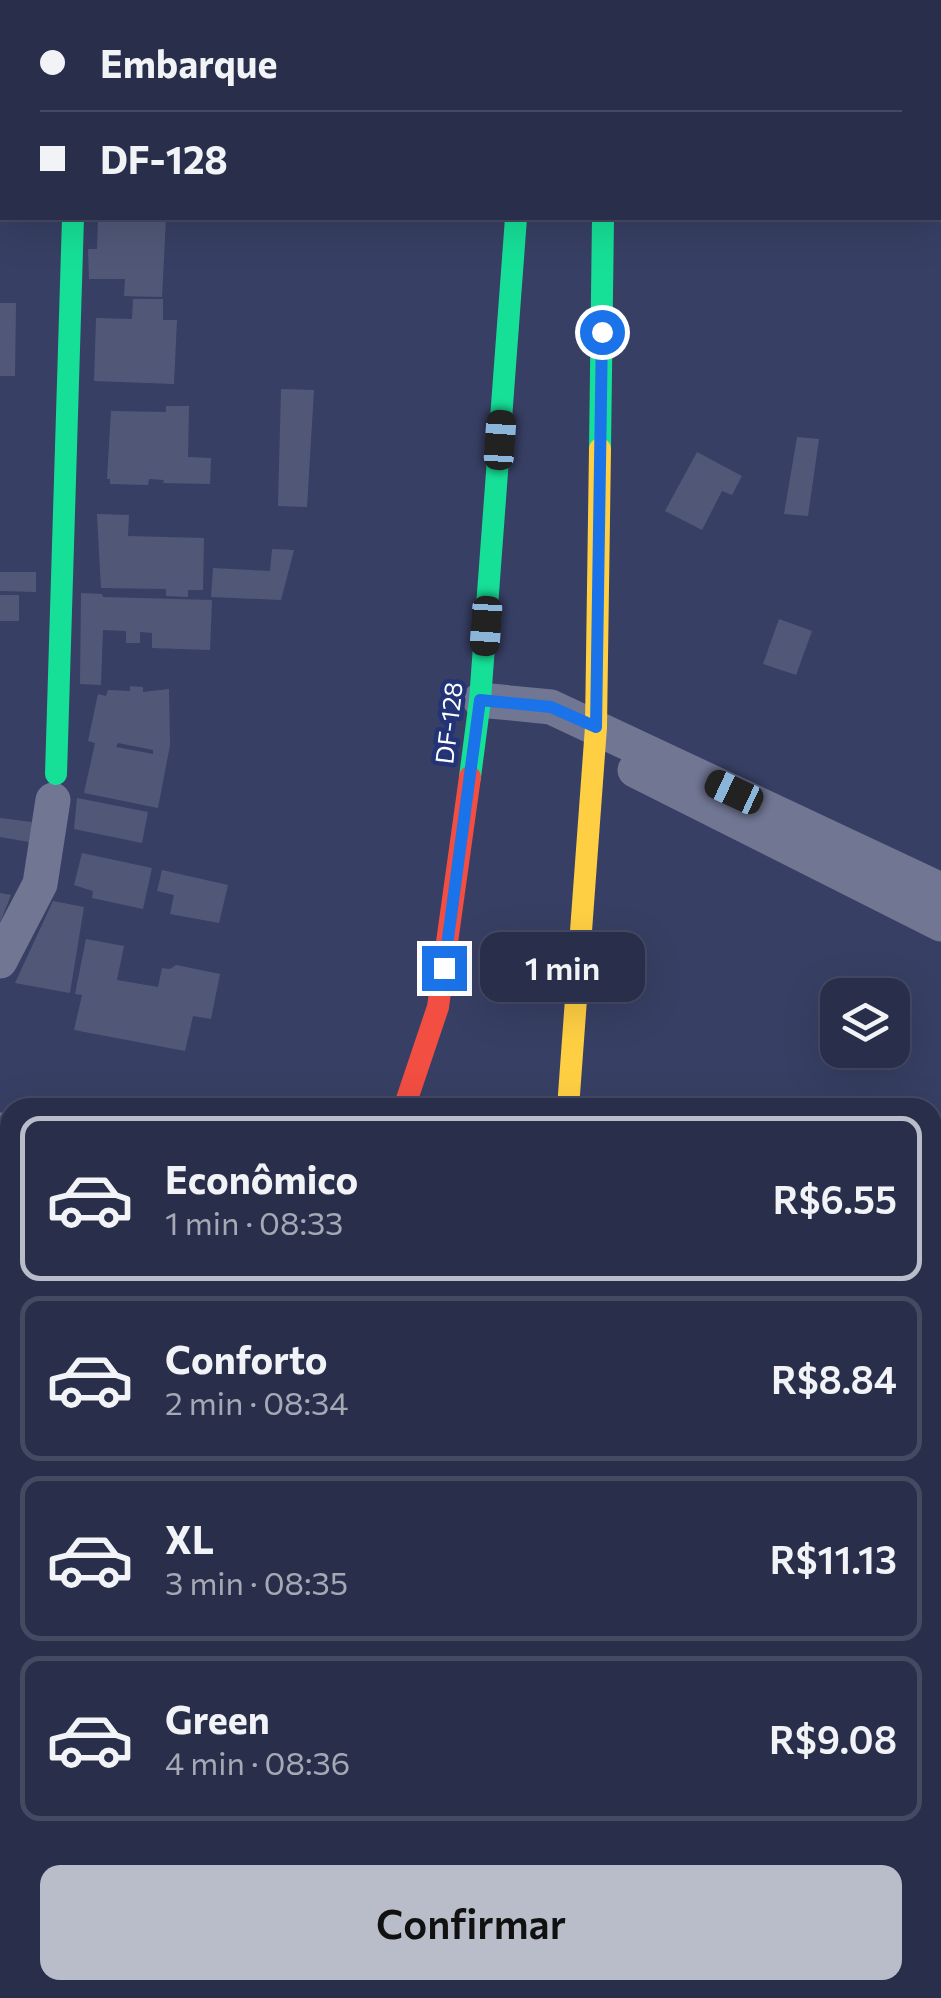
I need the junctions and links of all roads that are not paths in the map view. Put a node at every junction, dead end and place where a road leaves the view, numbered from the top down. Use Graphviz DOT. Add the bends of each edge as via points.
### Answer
graph roads {
  1 [pos="73,220"];
  2 [pos="516,220"];
  3 [pos="603,220"];
  4 [pos="480,700"];
  5 [pos="595,738"];
  6 [pos="54,787"];
  7 [pos="941,890"];
  8 [pos="941,924"];
  9 [pos="0,962"];
  10 [pos="407,1098"];
  11 [pos="569,1098"];
  1 -- 6 [label="street"];
  2 -- 4 [label="street, DF-128 / DF-128"];
  3 -- 5 [label="street"];
  4 -- 5 [label="street" via="551,707"];
  4 -- 10 [label="street, DF-128 / DF-128" via="438,1007"];
  5 -- 7 [label="street"];
  5 -- 8 [label="street" via="722,816"];
  5 -- 11 [label="street"];
  6 -- 9 [label="street" via="40,884"];
}
